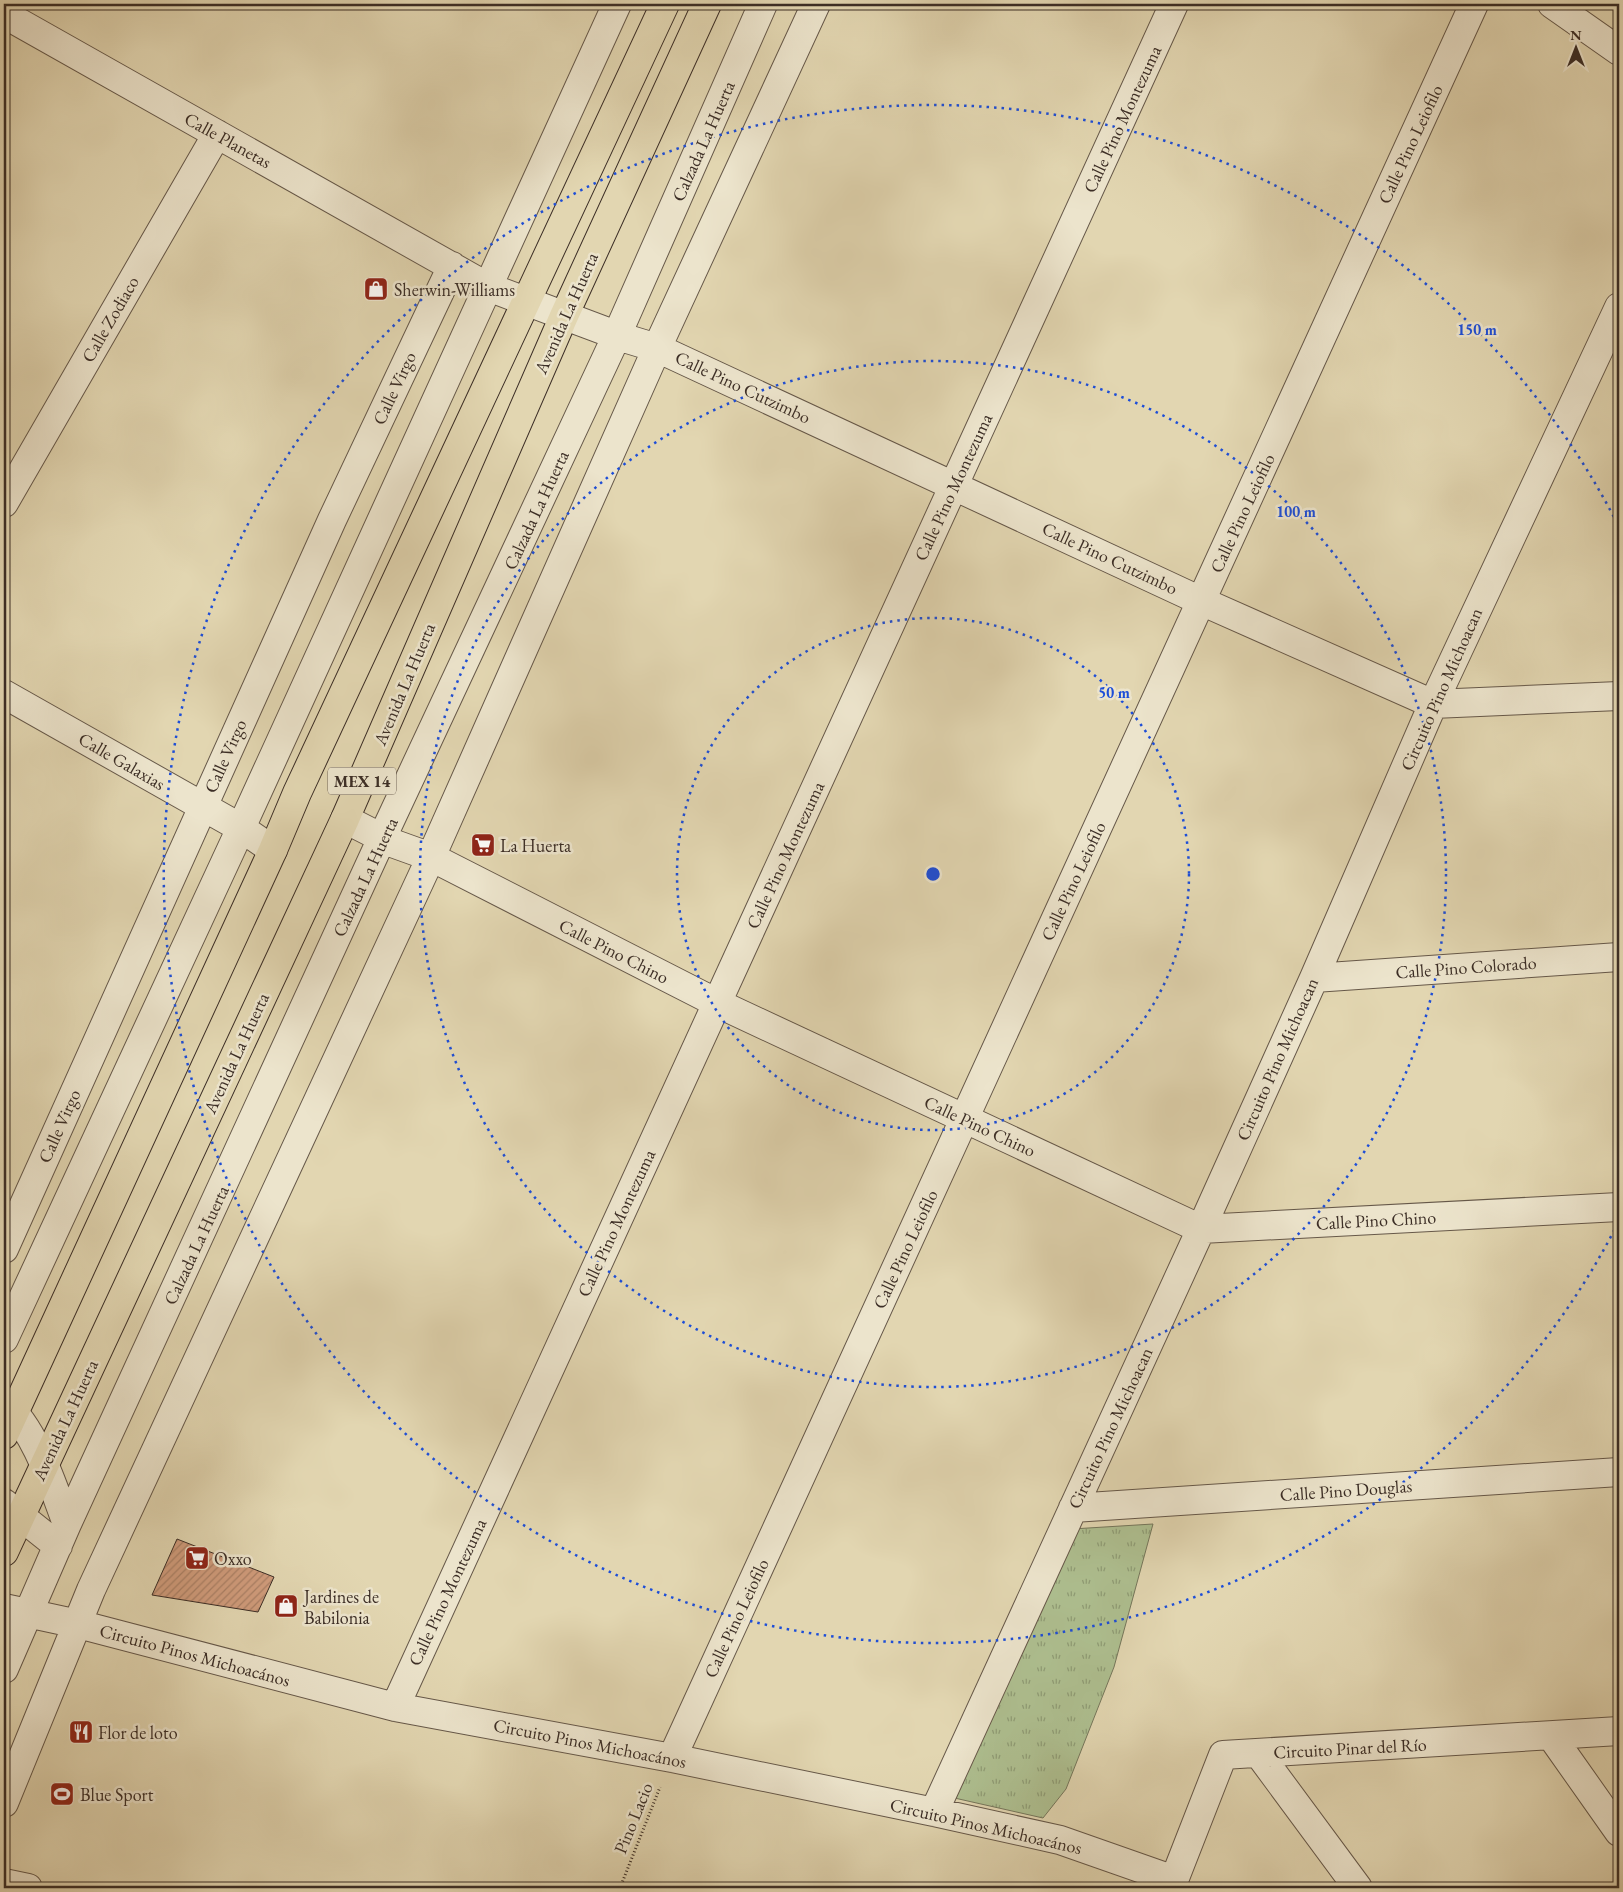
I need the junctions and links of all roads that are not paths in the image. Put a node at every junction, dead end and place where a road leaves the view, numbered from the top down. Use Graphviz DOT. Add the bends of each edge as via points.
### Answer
graph roads {
  1 [pos="617,4"];
  2 [pos="665,4"];
  3 [pos="707,4"];
  4 [pos="763,4"];
  5 [pos="816,4"];
  6 [pos="1174,4"];
  7 [pos="1474,4"];
  8 [pos="1552,4"];
  9 [pos="4,14"];
  10 [pos="1619,51"];
  11 [pos="217,134"];
  12 [pos="452,266"];
  13 [pos="488,287"];
  14 [pos="528,301"];
  15 [pos="1619,307"];
  16 [pos="564,316"];
  17 [pos="617,335"];
  18 [pos="657,348"];
  19 [pos="954,486"];
  20 [pos="4,503"];
  21 [pos="1201,601"];
  22 [pos="4,694"];
  23 [pos="1619,696"];
  24 [pos="1433,704"];
  25 [pos="202,806"];
  26 [pos="345,819"];
  27 [pos="241,828"];
  28 [pos="382,838"];
  29 [pos="273,850"];
  30 [pos="431,857"];
  31 [pos="1619,957"];
  32 [pos="1314,978"];
  33 [pos="717,1003"];
  34 [pos="965,1118"];
  35 [pos="1619,1207"];
  36 [pos="1201,1229"];
  37 [pos="4,1249"];
  38 [pos="4,1339"];
  39 [pos="7,1416"];
  40 [pos="44,1462"];
  41 [pos="1619,1472"];
  42 [pos="1073,1508"];
  43 [pos="12,1509"];
  44 [pos="63,1535"];
  45 [pos="4,1552"];
  46 [pos="15,1610"];
  47 [pos="78,1624"];
  48 [pos="4,1669"];
  49 [pos="395,1707"];
  50 [pos="1619,1731"];
  51 [pos="1552,1737"];
  52 [pos="1259,1754"];
  53 [pos="672,1758"];
  54 [pos="4,1803"];
  55 [pos="934,1812"];
  56 [pos="1619,1832"];
  57 [pos="4,1883"];
  58 [pos="1173,1884"];
  59 [pos="28,1888"];
  60 [pos="1358,1888"];
  1 -- 13 [label="street"];
  2 -- 14 [label="main road, MEX 14"];
  3 -- 16 [label="main road, Avenida La Huerta / MEX 14"];
  4 -- 17 [label="street, Calzada La Huerta"];
  5 -- 18 [label="street"];
  6 -- 19 [label="street, Calle Pino Montezuma"];
  7 -- 21 [label="street, Calle Pino Leiofilo"];
  8 -- 10 [label="street"];
  9 -- 11 [label="street, Calle Planetas"];
  11 -- 12 [label="street, Calle Planetas"];
  11 -- 20 [label="street, Calle Zodiaco"];
  12 -- 13 [label="street, Calle Planetas"];
  12 -- 25 [label="street, Calle Virgo"];
  13 -- 14 [label="street, Calle Planetas"];
  13 -- 27 [label="street"];
  14 -- 16 [label="street, Calle Pino Cutzimbo"];
  14 -- 29 [label="main road, MEX 14"];
  15 -- 24 [label="street, Circuito Pino Michoacan"];
  16 -- 17 [label="street, Calle Pino Cutzimbo"];
  16 -- 26 [label="main road, Avenida La Huerta / MEX 14"];
  17 -- 18 [label="street, Calle Pino Cutzimbo"];
  17 -- 28 [label="street, Calzada La Huerta"];
  18 -- 19 [label="street, Calle Pino Cutzimbo"];
  18 -- 30 [label="street"];
  19 -- 21 [label="street, Calle Pino Cutzimbo"];
  19 -- 33 [label="street, Calle Pino Montezuma"];
  21 -- 24 [label="street, Calle Pino Cutzimbo"];
  21 -- 34 [label="street, Calle Pino Leiofilo"];
  22 -- 25 [label="street, Calle Galaxias"];
  23 -- 24 [label="street, Calle Pino Cutzimbo"];
  24 -- 32 [label="street, Circuito Pino Michoacan"];
  25 -- 27 [label="street, Calle Galaxias"];
  25 -- 37 [label="street, Calle Virgo"];
  26 -- 28 [label="street, Calle Pino Chino"];
  26 -- 40 [label="main road, Avenida La Huerta / MEX 14"];
  27 -- 29 [label="street, Calle Galaxias"];
  27 -- 38 [label="street"];
  28 -- 30 [label="street, Calle Pino Chino"];
  28 -- 44 [label="street, Calzada La Huerta"];
  29 -- 39 [label="main road, MEX 14"];
  30 -- 33 [label="street, Calle Pino Chino"];
  30 -- 47 [label="street"];
  31 -- 32 [label="street, Calle Pino Colorado"];
  32 -- 36 [label="street, Circuito Pino Michoacan"];
  33 -- 34 [label="street, Calle Pino Chino"];
  33 -- 49 [label="street, Calle Pino Montezuma"];
  34 -- 36 [label="street, Calle Pino Chino"];
  34 -- 53 [label="street, Calle Pino Leiofilo"];
  35 -- 36 [label="street, Calle Pino Chino"];
  36 -- 42 [label="street, Circuito Pino Michoacan"];
  39 -- 40 [label="street"];
  40 -- 43 [label="main road, Avenida La Huerta / MEX 14"];
  40 -- 44 [label="street"];
  41 -- 42 [label="street, Calle Pino Douglas"];
  42 -- 55 [label="street, Circuito Pino Michoacan"];
  43 -- 44 [label="street"];
  43 -- 45 [label="main road, Avenida La Huerta / MEX 14"];
  44 -- 46 [label="street, Calzada La Huerta"];
  46 -- 47 [label="street, Circuito Pinos Michoacános"];
  46 -- 48 [label="street, Calzada La Huerta"];
  47 -- 49 [label="street, Circuito Pinos Michoacános"];
  47 -- 54 [label="street"];
  49 -- 53 [label="street, Circuito Pinos Michoacános"];
  50 -- 51 [label="street, Circuito Pinar del Río"];
  51 -- 52 [label="street, Circuito Pinar del Río"];
  51 -- 56 [label="street"];
  52 -- 58 [label="street, Circuito Pinar del Río" via="1223,1755"];
  52 -- 60 [label="street"];
  53 -- 55 [label="street, Circuito Pinos Michoacános"];
  55 -- 58 [label="street, Circuito Pinos Michoacános" via="1060,1840"];
  57 -- 59 [label="street"];
}
